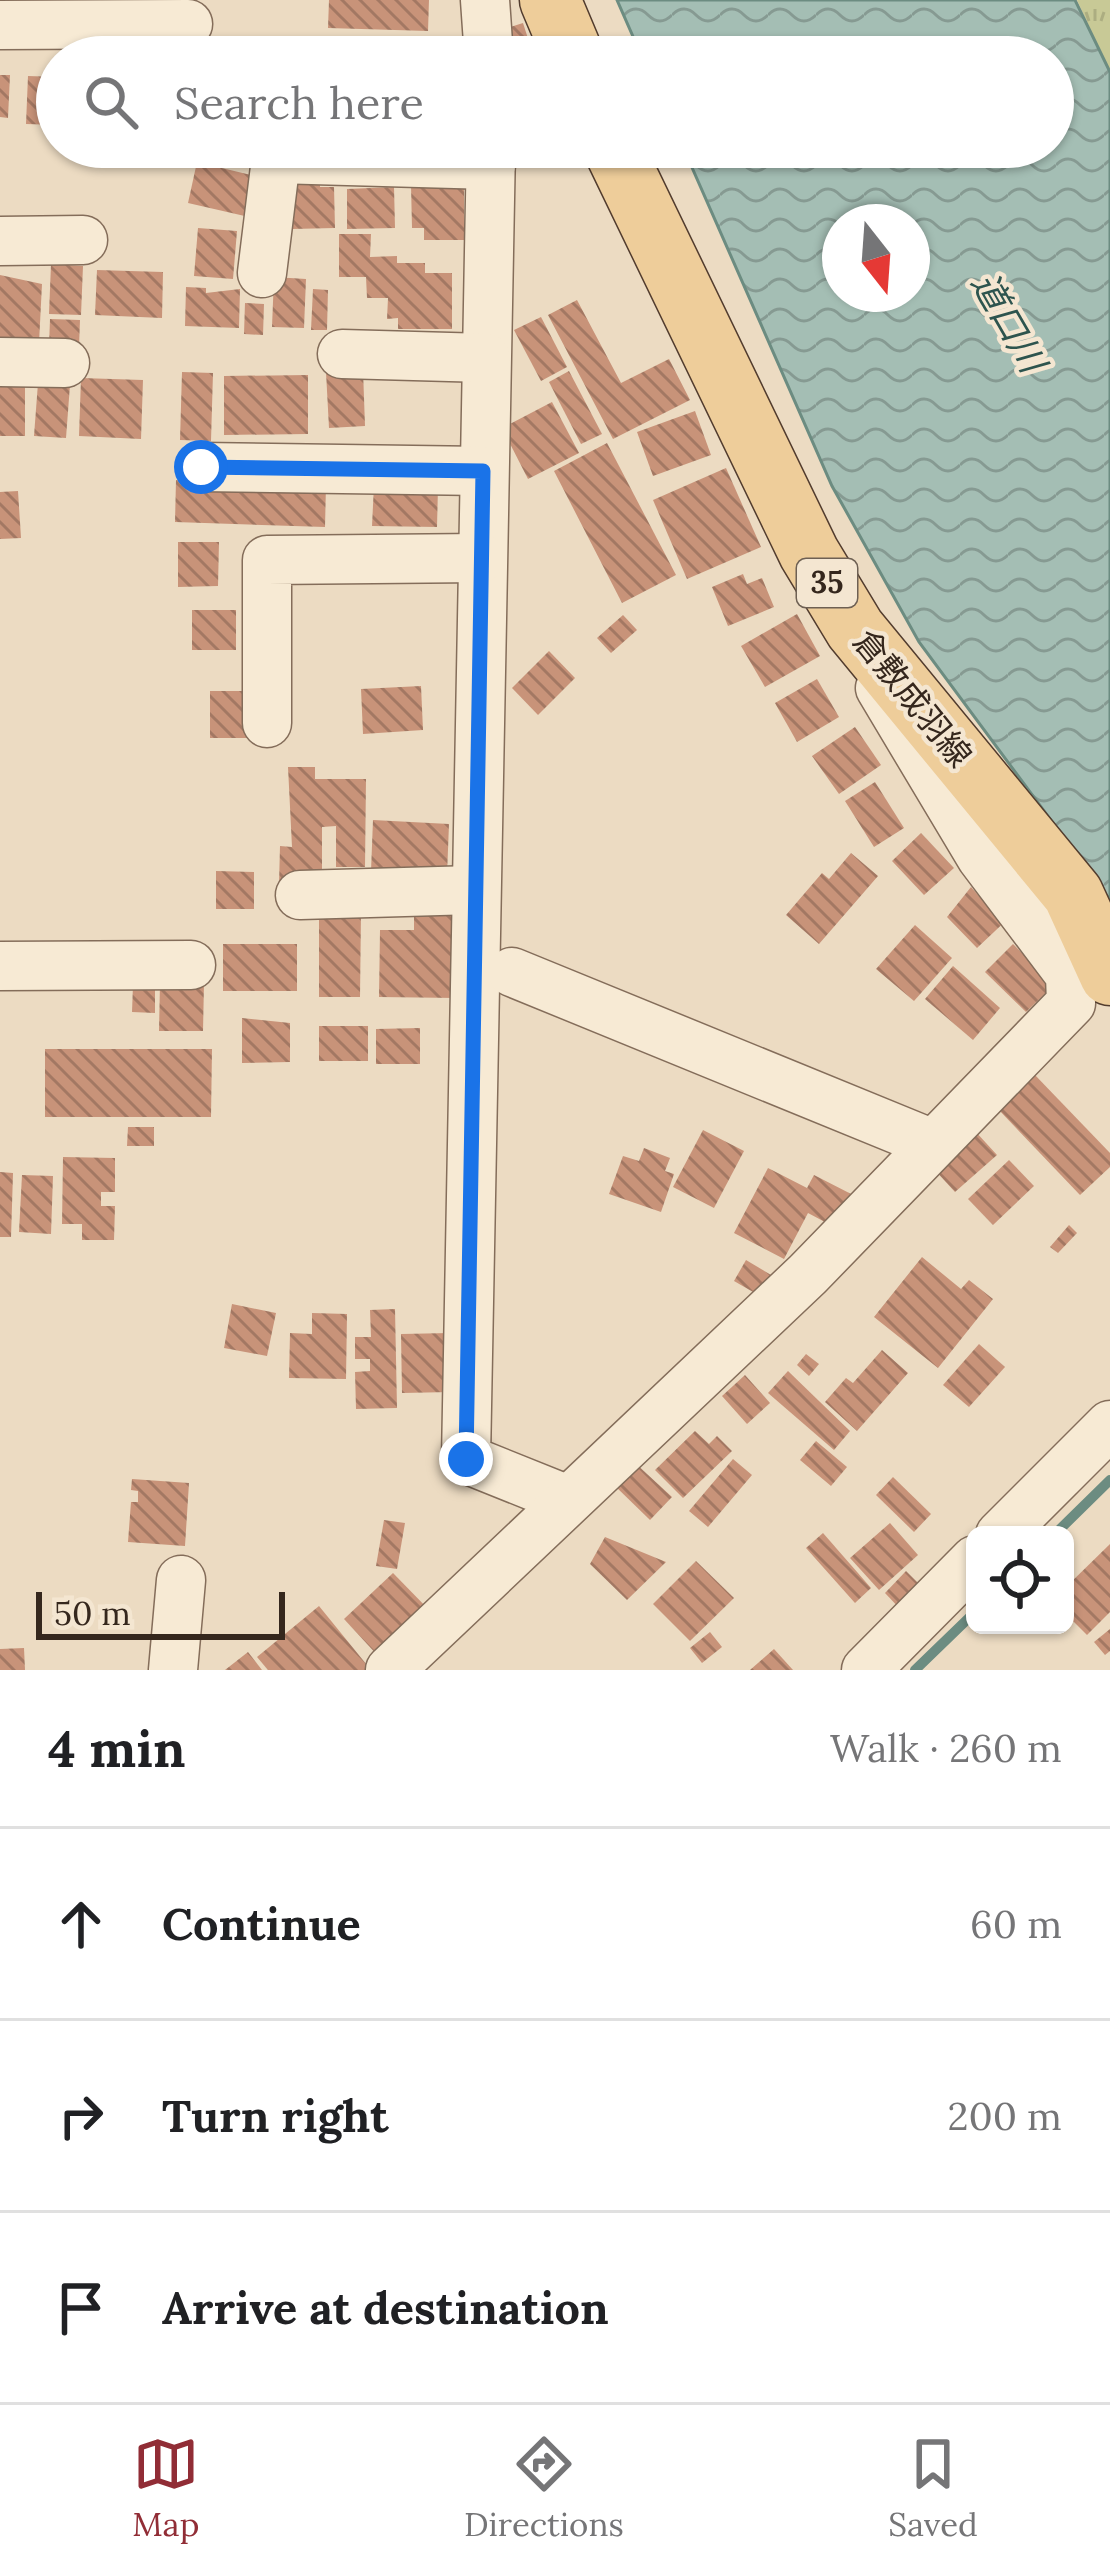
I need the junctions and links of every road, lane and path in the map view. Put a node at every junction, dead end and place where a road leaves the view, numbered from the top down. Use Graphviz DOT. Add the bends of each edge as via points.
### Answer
graph roads {
  1 [pos="484,0"];
  2 [pos="550,0"];
  3 [pos="188,24"];
  4 [pos="0,25"];
  5 [pos="487,36"];
  6 [pos="565,36"];
  7 [pos="275,168"];
  8 [pos="491,168"];
  9 [pos="623,168"];
  10 [pos="83,240"];
  11 [pos="0,241"];
  12 [pos="262,273"];
  13 [pos="342,354"];
  14 [pos="486,358"];
  15 [pos="0,362"];
  16 [pos="65,363"];
  17 [pos="201,467"];
  18 [pos="483,471"];
  19 [pos="481,558"];
  20 [pos="855,629"];
  21 [pos="267,724"];
  22 [pos="474,890"];
  23 [pos="300,895"];
  24 [pos="191,965"];
  25 [pos="0,966"];
  26 [pos="512,972"];
  27 [pos="1110,975"];
  28 [pos="933,1144"];
  29 [pos="1110,1425"];
  30 [pos="568,1500"];
  31 [pos="1009,1526"];
  32 [pos="966,1569"];
  33 [pos="181,1580"];
  34 [pos="172,1670"];
  35 [pos="390,1670"];
  36 [pos="866,1670"];
  1 -- 5 [label="street"];
  2 -- 6 [label="main road"];
  3 -- 4 [label="street"];
  7 -- 12 [label="street"];
  8 -- 14 [label="street"];
  9 -- 20 [label="main road, 倉敷成羽線 / 35" via="809,553"];
  10 -- 11 [label="street"];
  13 -- 14 [label="street"];
  14 -- 18 [label="street"];
  15 -- 16 [label="street"];
  17 -- 18 [label="street"];
  18 -- 19 [label="street"];
  19 -- 21 [label="street" via="267,560"];
  19 -- 22 [label="street"];
  20 -- 27 [label="main road, 倉敷成羽線 / 35" via="1072,894"];
  20 -- 28 [label="street" via="912,746 1074,991"];
  22 -- 23 [label="street"];
  22 -- 30 [label="street" via="466,1459"];
  24 -- 25 [label="street"];
  26 -- 28 [label="street"];
  28 -- 30 [label="street"];
  29 -- 31 [label="street"];
  30 -- 35 [label="street"];
  32 -- 36 [label="street"];
  33 -- 34 [label="street"];
}
